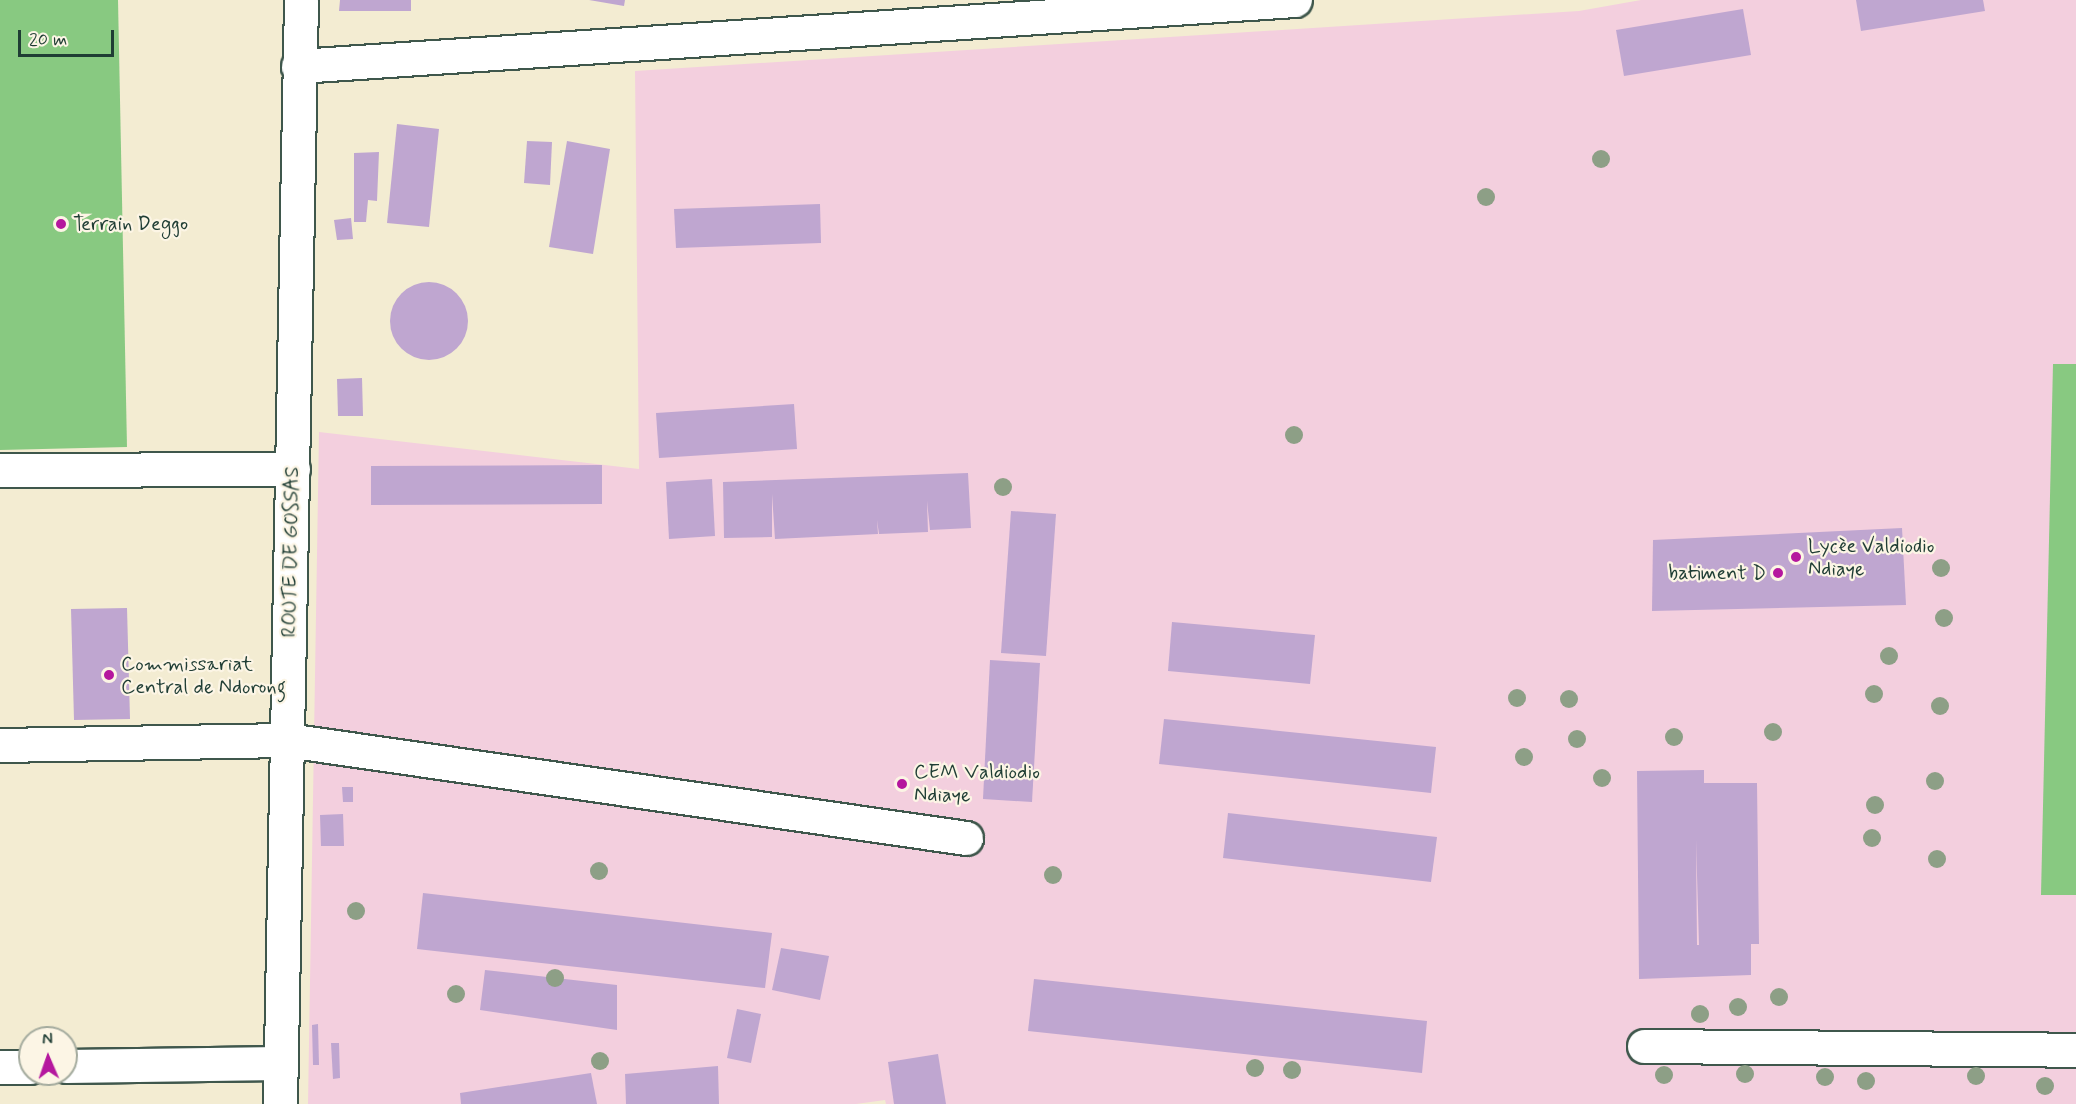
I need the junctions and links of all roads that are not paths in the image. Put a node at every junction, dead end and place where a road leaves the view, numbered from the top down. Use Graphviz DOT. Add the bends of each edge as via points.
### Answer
graph roads {
  1 [pos="301,0"];
  2 [pos="1295,0"];
  3 [pos="298,66"];
  4 [pos="293,468"];
  5 [pos="0,470"];
  6 [pos="287,740"];
  7 [pos="0,745"];
  8 [pos="966,838"];
  9 [pos="1644,1046"];
  10 [pos="2076,1050"];
  11 [pos="280,1064"];
  12 [pos="78,1066"];
  13 [pos="0,1067"];
  14 [pos="18,1067"];
  15 [pos="280,1104"];
  1 -- 3 [label="street, ROUTE DE GOSSAS"];
  2 -- 3 [label="street"];
  3 -- 4 [label="street, ROUTE DE GOSSAS"];
  4 -- 5 [label="street"];
  4 -- 6 [label="street, ROUTE DE GOSSAS"];
  6 -- 7 [label="street"];
  6 -- 8 [label="street"];
  6 -- 11 [label="street, ROUTE DE GOSSAS"];
  9 -- 10 [label="street"];
  11 -- 12 [label="street"];
  11 -- 15 [label="street, ROUTE DE GOSSAS"];
  13 -- 14 [label="street"];
}
